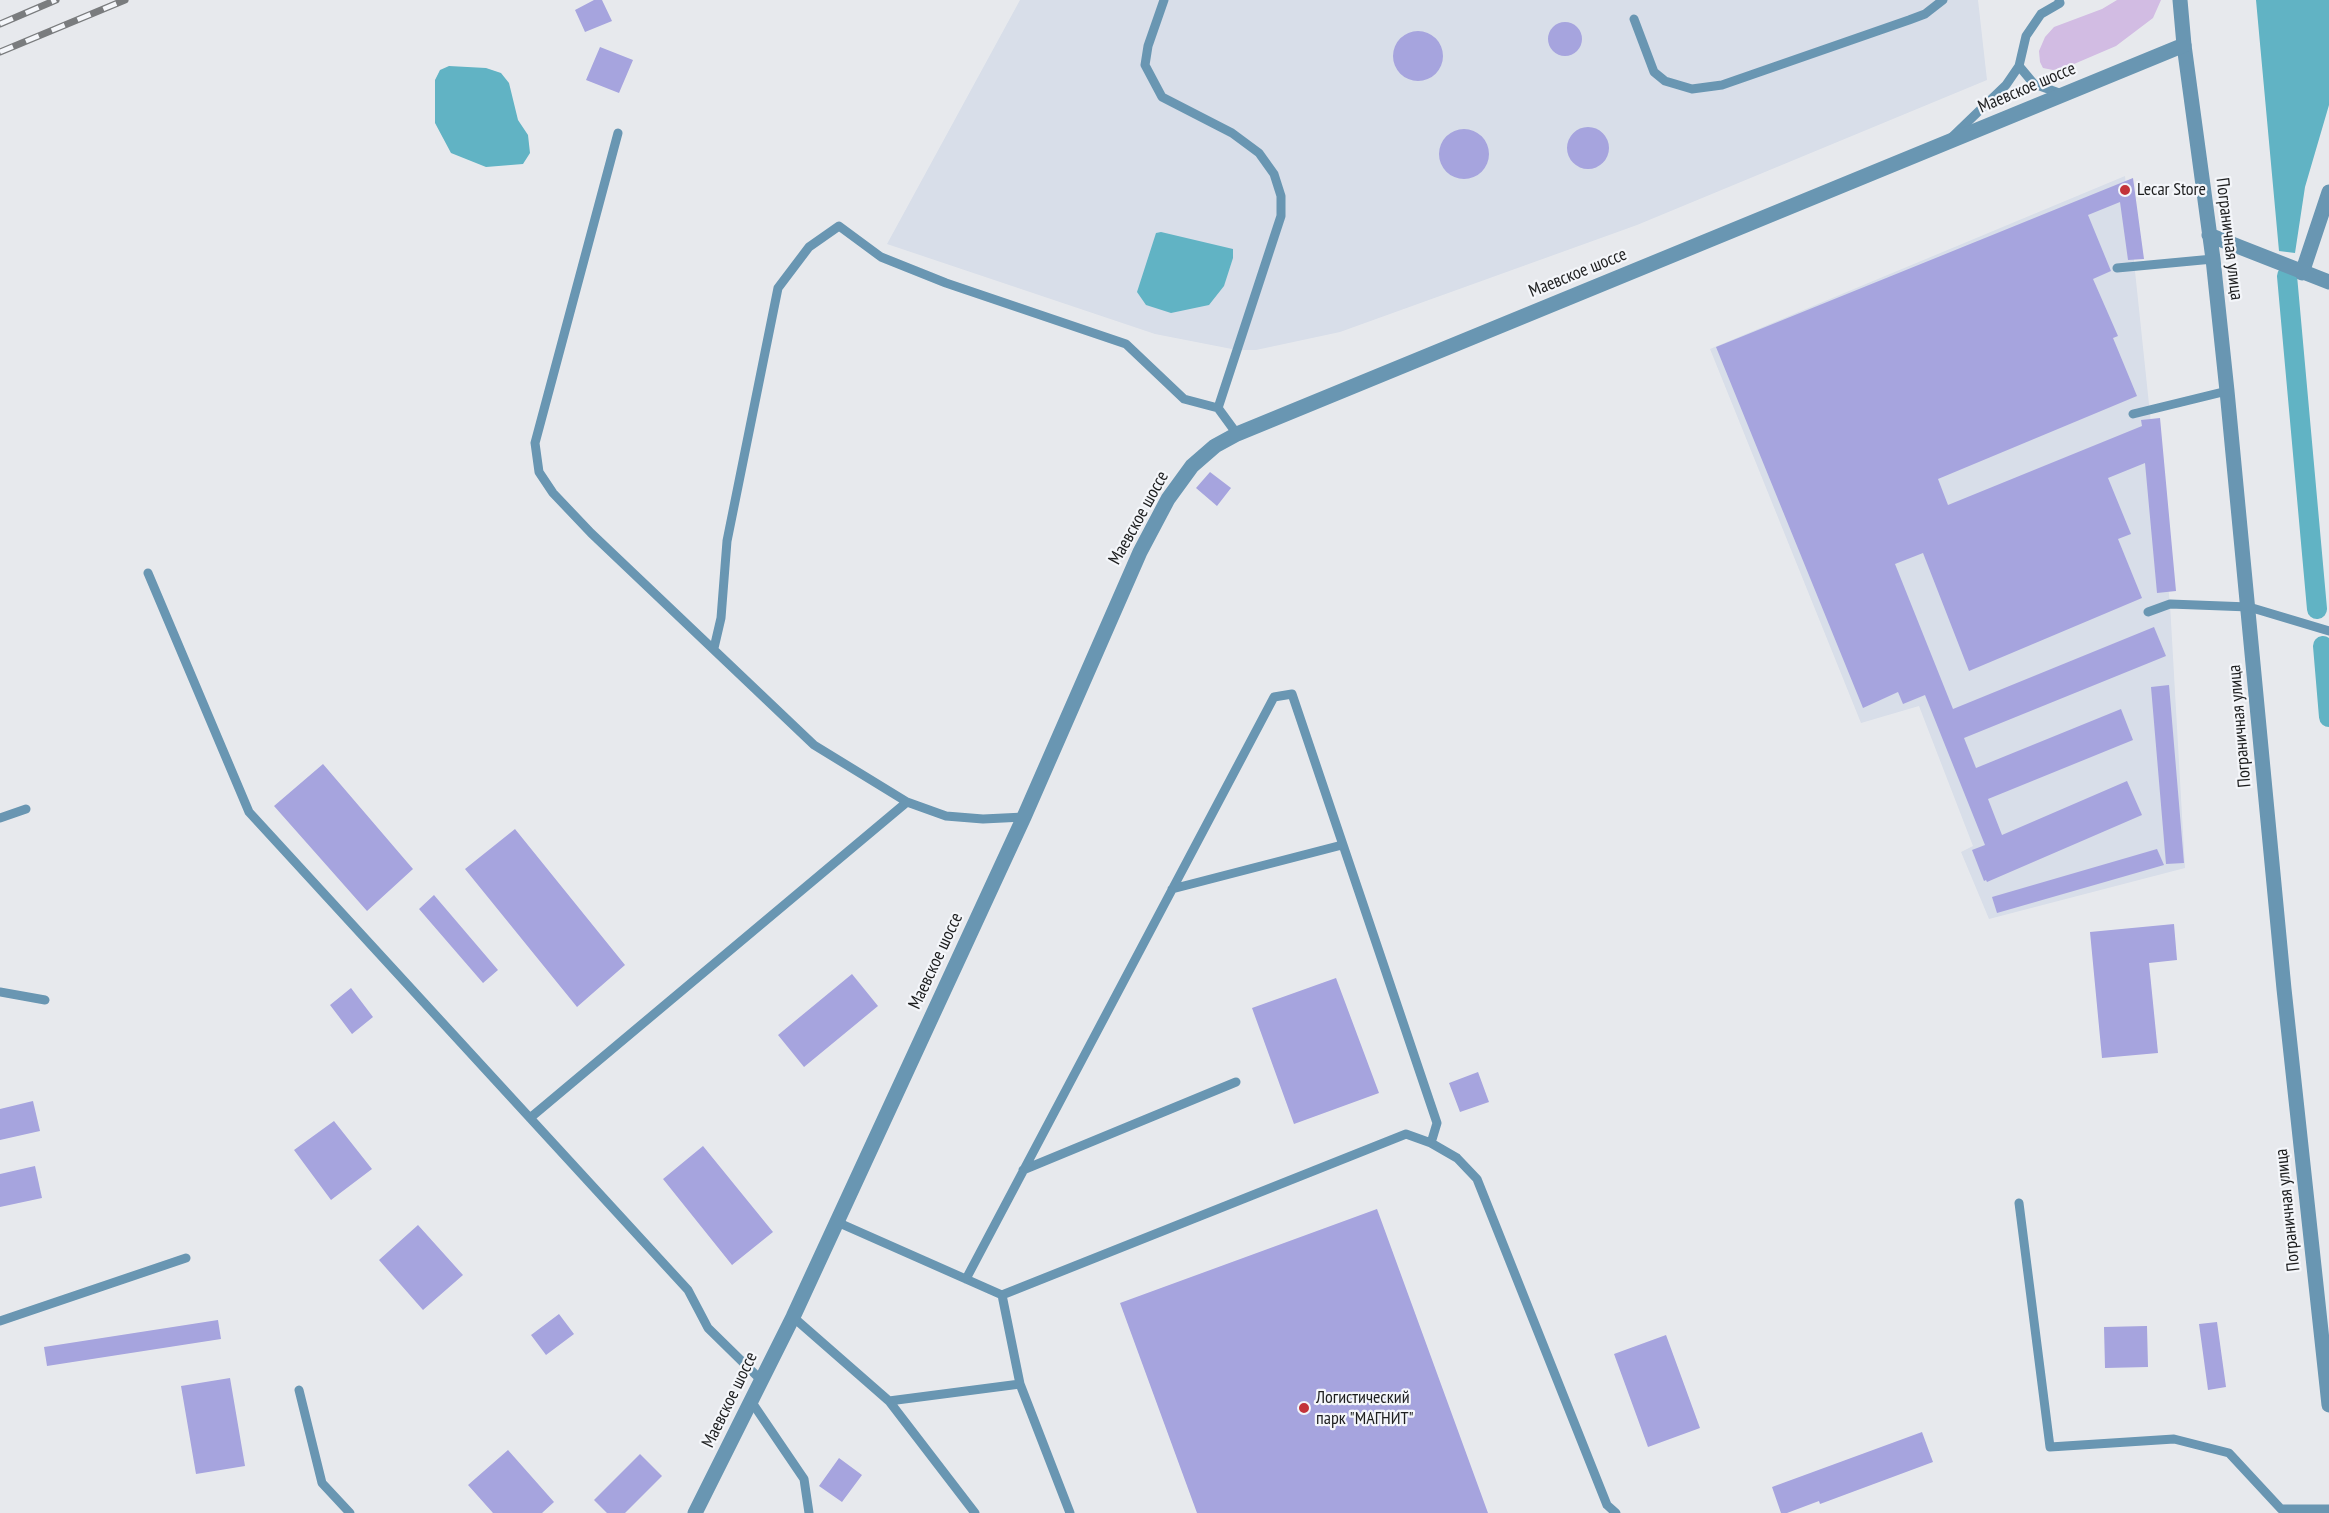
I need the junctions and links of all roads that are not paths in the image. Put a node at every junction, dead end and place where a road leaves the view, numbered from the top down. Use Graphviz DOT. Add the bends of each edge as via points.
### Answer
graph roads {
  1 [pos="1164,0"];
  2 [pos="1943,0"];
  3 [pos="2180,0"];
  4 [pos="2062,1"];
  5 [pos="1634,19"];
  6 [pos="2184,45"];
  7 [pos="2019,66"];
  8 [pos="2062,94"];
  9 [pos="618,134"];
  10 [pos="1944,144"];
  11 [pos="2329,192"];
  12 [pos="2209,236"];
  13 [pos="2213,259"];
  14 [pos="2117,268"];
  15 [pos="2302,273"];
  16 [pos="2329,282"];
  17 [pos="2227,392"];
  18 [pos="1218,408"];
  19 [pos="2133,414"];
  20 [pos="1237,434"];
  21 [pos="148,573"];
  22 [pos="2248,607"];
  23 [pos="2148,612"];
  24 [pos="2329,631"];
  25 [pos="714,648"];
  26 [pos="907,802"];
  27 [pos="26,809"];
  28 [pos="1024,817"];
  29 [pos="0,818"];
  30 [pos="1342,845"];
  31 [pos="1172,890"];
  32 [pos="0,992"];
  33 [pos="45,1000"];
  34 [pos="1236,1082"];
  35 [pos="530,1118"];
  36 [pos="1431,1143"];
  37 [pos="1023,1170"];
  38 [pos="2019,1203"];
  39 [pos="837,1222"];
  40 [pos="186,1258"];
  41 [pos="966,1279"];
  42 [pos="1002,1295"];
  43 [pos="793,1317"];
  44 [pos="0,1321"];
  45 [pos="761,1380"];
  46 [pos="1020,1384"];
  47 [pos="299,1390"];
  48 [pos="751,1401"];
  49 [pos="889,1401"];
  50 [pos="2329,1405"];
  51 [pos="2329,1509"];
  52 [pos="350,1513"];
  53 [pos="695,1513"];
  54 [pos="809,1513"];
  55 [pos="975,1513"];
  56 [pos="1070,1513"];
  57 [pos="1616,1513"];
  1 -- 18 [label="lane" via="1145,65 1162,97 1232,133 1259,153 1274,174 1281,196 1281,216"];
  2 -- 5 [label="lane" via="1909,20 1722,85 1692,89 1665,81 1654,72"];
  3 -- 6 [label="street"];
  4 -- 7 [label="lane" via="2041,14 2026,36"];
  6 -- 8 [label="street, Маевское шоссе"];
  6 -- 12 [label="street, Пограничная улица"];
  7 -- 8 [label="lane" via="2034,84"];
  7 -- 10 [label="lane" via="2006,85"];
  8 -- 10 [label="street, Маевское шоссе"];
  9 -- 25 [label="lane" via="537,432 539,472 591,533"];
  10 -- 20 [label="street, Маевское шоссе"];
  11 -- 15 [label="street"];
  12 -- 13 [label="street, Пограничная улица"];
  12 -- 15 [label="street"];
  13 -- 14 [label="lane"];
  13 -- 17 [label="street, Пограничная улица"];
  15 -- 16 [label="street"];
  17 -- 19 [label="lane"];
  17 -- 22 [label="street, Пограничная улица"];
  18 -- 20 [label="lane"];
  18 -- 25 [label="lane" via="1184,399 1126,344 881,257 839,226 809,247 778,288 727,542 721,618"];
  20 -- 28 [label="street, Маевское шоссе" via="1192,466 1168,499 1140,552"];
  21 -- 35 [label="lane" via="249,812"];
  22 -- 23 [label="lane" via="2170,604"];
  22 -- 24 [label="lane"];
  22 -- 50 [label="street, Пограничная улица"];
  25 -- 26 [label="lane" via="814,745"];
  26 -- 28 [label="lane" via="946,816"];
  26 -- 35 [label="lane"];
  27 -- 29 [label="lane"];
  28 -- 39 [label="street, Маевское шоссе"];
  30 -- 31 [label="lane"];
  30 -- 31 [label="lane" via="1292,694 1274,697"];
  30 -- 36 [label="lane" via="1437,1123"];
  31 -- 37 [label="lane"];
  32 -- 33 [label="lane"];
  34 -- 37 [label="lane"];
  35 -- 45 [label="lane" via="688,1290 708,1328"];
  36 -- 42 [label="lane" via="1406,1134"];
  36 -- 57 [label="lane" via="1457,1158 1477,1179 1607,1505"];
  37 -- 41 [label="lane"];
  38 -- 51 [label="lane" via="2050,1447 2174,1439 2229,1453 2281,1509"];
  39 -- 41 [label="lane"];
  39 -- 43 [label="street, Маевское шоссе"];
  40 -- 44 [label="lane"];
  41 -- 42 [label="lane"];
  42 -- 46 [label="lane"];
  43 -- 45 [label="street, Маевское шоссе"];
  43 -- 49 [label="lane"];
  45 -- 48 [label="street, Маевское шоссе"];
  46 -- 49 [label="lane"];
  46 -- 56 [label="lane"];
  47 -- 52 [label="lane" via="322,1483"];
  48 -- 53 [label="street, Маевское шоссе"];
  48 -- 54 [label="lane" via="804,1479"];
  49 -- 55 [label="lane"];
}
